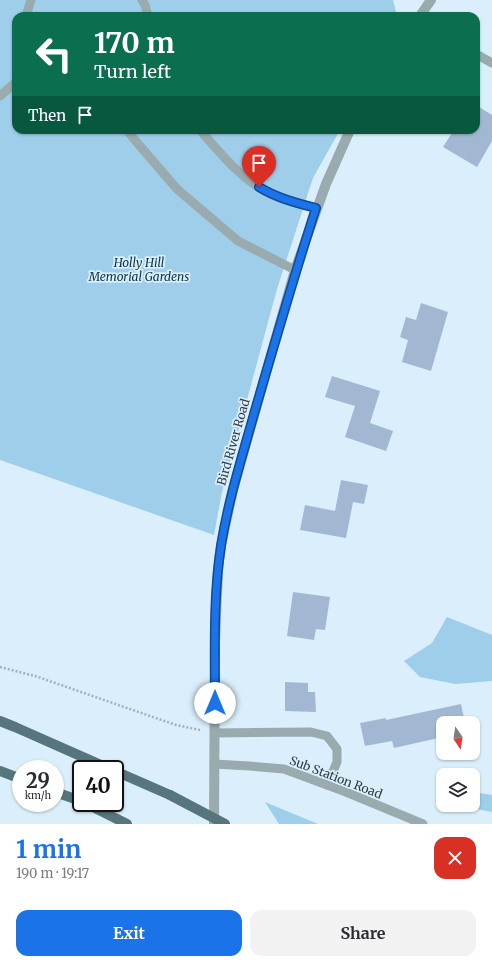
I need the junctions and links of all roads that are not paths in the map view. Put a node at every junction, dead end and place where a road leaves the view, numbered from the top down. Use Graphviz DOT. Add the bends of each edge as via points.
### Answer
graph roads {
  1 [pos="31,0"];
  2 [pos="142,0"];
  3 [pos="431,0"];
  4 [pos="27,12"];
  5 [pos="147,12"];
  6 [pos="423,12"];
  7 [pos="480,56"];
  8 [pos="492,63"];
  9 [pos="12,86"];
  10 [pos="0,96"];
  11 [pos="130,134"];
  12 [pos="204,134"];
  13 [pos="348,134"];
  14 [pos="316,208"];
  15 [pos="295,270"];
  16 [pos="0,721"];
  17 [pos="215,733"];
  18 [pos="90,760"];
  19 [pos="214,764"];
  20 [pos="0,771"];
  21 [pos="124,775"];
  22 [pos="12,776"];
  23 [pos="327,785"];
  24 [pos="103,812"];
  25 [pos="127,824"];
  26 [pos="214,824"];
  27 [pos="225,824"];
  28 [pos="422,824"];
  1 -- 4 [label="lane"];
  2 -- 5 [label="lane"];
  3 -- 6 [label="street"];
  7 -- 8 [label="lane"];
  9 -- 10 [label="lane"];
  11 -- 15 [label="lane" via="177,189 238,241"];
  12 -- 14 [label="lane" via="250,181 269,193"];
  13 -- 14 [label="street, Bird River Road"];
  14 -- 15 [label="street, Bird River Road"];
  15 -- 17 [label="street, Bird River Road" via="233,490 221,545 216,598"];
  16 -- 18 [label="main road"];
  17 -- 19 [label="street, Bird River Road"];
  17 -- 23 [label="lane" via="311,732 327,736 337,749 337,762"];
  19 -- 23 [label="lane, Sub Station Road" via="284,769"];
  19 -- 26 [label="street, Bird River Road"];
  20 -- 22 [label="main road"];
  21 -- 27 [label="main road, bridge" via="170,795"];
  23 -- 28 [label="lane, Sub Station Road"];
  24 -- 25 [label="main road"];
}
